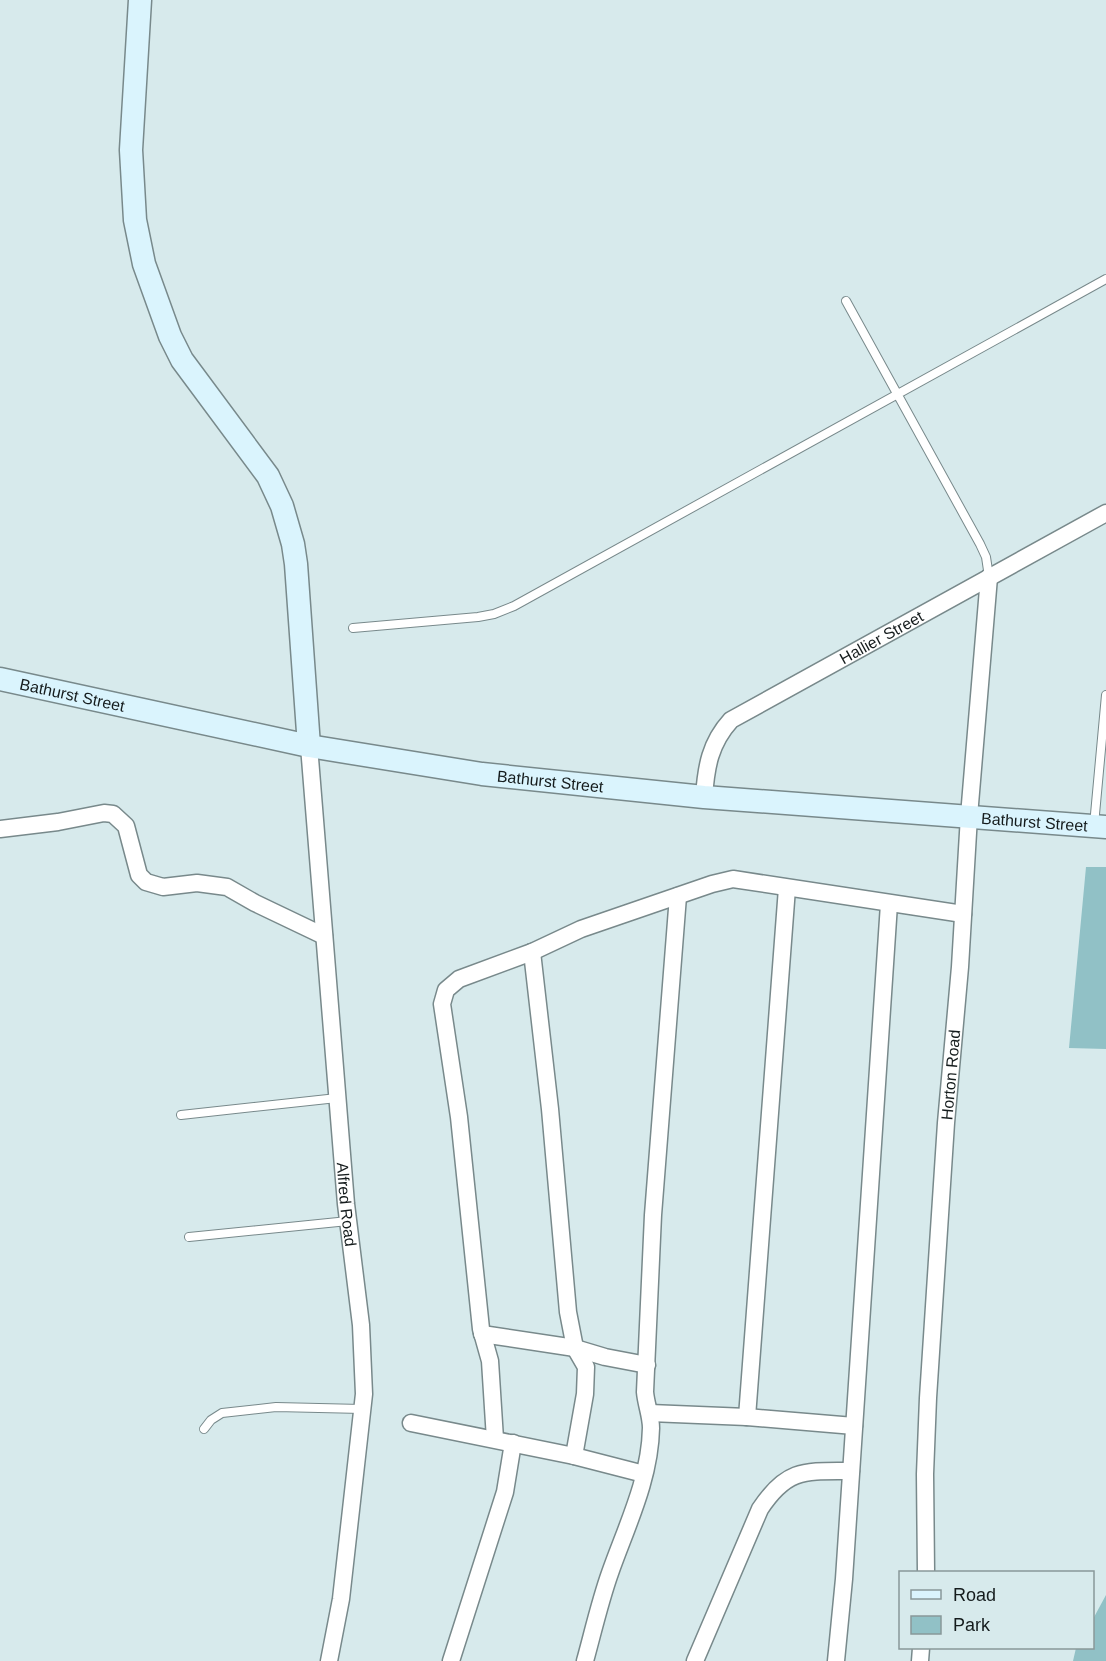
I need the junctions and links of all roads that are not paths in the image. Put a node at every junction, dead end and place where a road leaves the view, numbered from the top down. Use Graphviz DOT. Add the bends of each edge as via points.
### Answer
graph roads {
  1 [pos="140,0"];
  2 [pos="1106,279"];
  3 [pos="846,301"];
  4 [pos="897,393"];
  5 [pos="1106,513"];
  6 [pos="989,578"];
  7 [pos="353,628"];
  8 [pos="0,679"];
  9 [pos="1106,694"];
  10 [pos="309,746"];
  11 [pos="704,797"];
  12 [pos="969,816"];
  13 [pos="1100,826"];
  14 [pos="0,829"];
  15 [pos="787,888"];
  16 [pos="678,896"];
  17 [pos="889,904"];
  18 [pos="963,914"];
  19 [pos="324,936"];
  20 [pos="532,952"];
  21 [pos="337,1098"];
  22 [pos="181,1114"];
  23 [pos="348,1221"];
  24 [pos="189,1237"];
  25 [pos="482,1335"];
  26 [pos="575,1348"];
  27 [pos="647,1365"];
  28 [pos="362,1409"];
  29 [pos="650,1413"];
  30 [pos="747,1417"];
  31 [pos="411,1423"];
  32 [pos="854,1426"];
  33 [pos="204,1429"];
  34 [pos="495,1439"];
  35 [pos="513,1443"];
  36 [pos="574,1456"];
  37 [pos="851,1470"];
  38 [pos="644,1474"];
  39 [pos="926,1571"];
  40 [pos="329,1661"];
  41 [pos="451,1661"];
  42 [pos="585,1661"];
  43 [pos="695,1661"];
  44 [pos="836,1661"];
  1 -- 10 [label="main road" via="131,150 140,248 163,319 182,360 262,465 282,506 296,564"];
  2 -- 4 [label="lane"];
  3 -- 4 [label="lane"];
  4 -- 6 [label="lane" via="986,557"];
  4 -- 7 [label="lane" via="494,614"];
  5 -- 6 [label="street, Hallier Street"];
  6 -- 11 [label="street, Hallier Street" via="730,720 709,757"];
  6 -- 12 [label="street, Horton Road"];
  8 -- 10 [label="main road, Bathurst Street"];
  9 -- 13 [label="lane"];
  10 -- 11 [label="main road, Bathurst Street" via="482,774"];
  10 -- 19 [label="street, Alfred Road"];
  11 -- 12 [label="main road, Bathurst Street"];
  12 -- 13 [label="main road, Bathurst Street"];
  12 -- 18 [label="street, Horton Road"];
  14 -- 19 [label="street" via="113,814 126,826 139,875 146,882 162,887 227,887"];
  15 -- 16 [label="street" via="733,879"];
  15 -- 17 [label="street"];
  15 -- 30 [label="street"];
  16 -- 20 [label="street" via="581,929"];
  16 -- 27 [label="street" via="653,1215"];
  17 -- 18 [label="street"];
  17 -- 32 [label="street"];
  18 -- 39 [label="street, Horton Road" via="928,1398"];
  19 -- 21 [label="street, Alfred Road"];
  20 -- 25 [label="street" via="459,979 450,985 442,1004 459,1117"];
  20 -- 26 [label="street" via="568,1312"];
  21 -- 22 [label="lane"];
  21 -- 23 [label="street, Alfred Road"];
  23 -- 24 [label="lane"];
  23 -- 28 [label="street, Alfred Road" via="361,1324"];
  25 -- 26 [label="street"];
  25 -- 34 [label="street" via="490,1361"];
  26 -- 27 [label="street"];
  26 -- 36 [label="street" via="586,1367"];
  27 -- 29 [label="street" via="645,1392"];
  28 -- 33 [label="lane" via="276,1407 222,1413"];
  28 -- 40 [label="street, Alfred Road" via="341,1599"];
  29 -- 30 [label="street"];
  29 -- 38 [label="street"];
  30 -- 32 [label="street"];
  31 -- 34 [label="street"];
  32 -- 37 [label="street"];
  34 -- 35 [label="street"];
  35 -- 36 [label="street"];
  35 -- 41 [label="street" via="505,1492"];
  36 -- 38 [label="street"];
  37 -- 43 [label="street" via="790,1477 769,1495"];
  37 -- 44 [label="street"];
  38 -- 42 [label="street" via="609,1574"];
}
